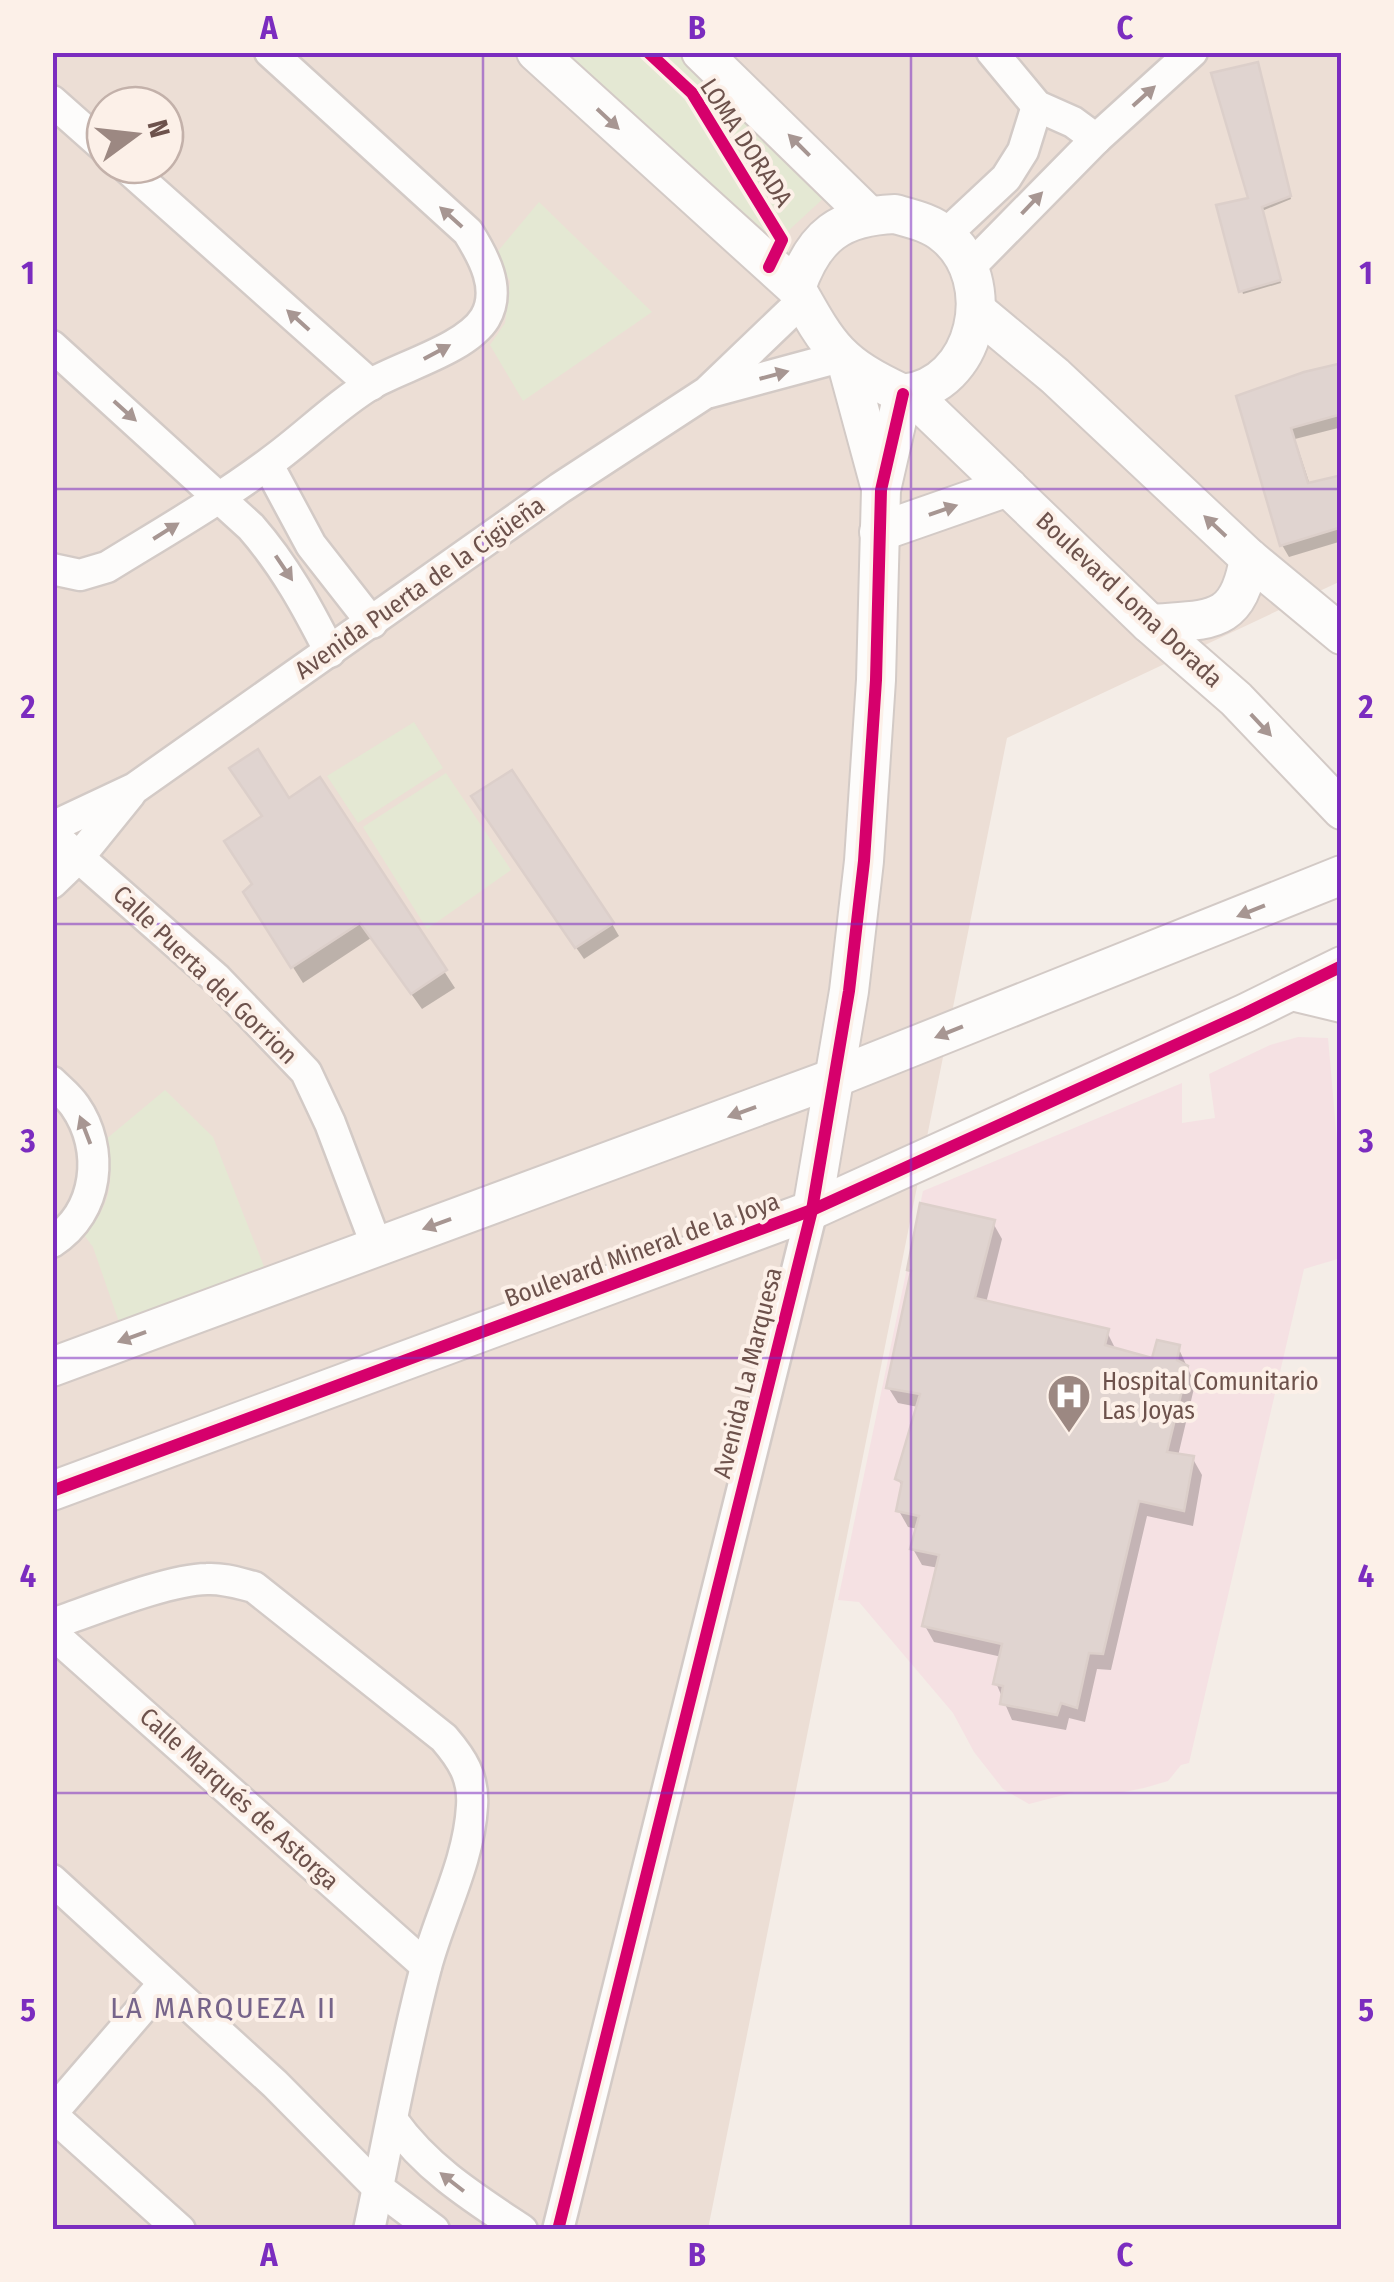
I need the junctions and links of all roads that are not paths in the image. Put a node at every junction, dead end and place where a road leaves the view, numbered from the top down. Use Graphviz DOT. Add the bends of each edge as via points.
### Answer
graph roads {
  1 [pos="270,52"];
  2 [pos="536,52"];
  3 [pos="702,52"];
  4 [pos="992,52"];
  5 [pos="1192,52"];
  6 [pos="52,101"];
  7 [pos="1038,106"];
  8 [pos="85,130"];
  9 [pos="1096,139"];
  10 [pos="147,185"];
  11 [pos="868,215"];
  12 [pos="946,235"];
  13 [pos="970,268"];
  14 [pos="799,294"];
  15 [pos="977,311"];
  16 [pos="52,346"];
  17 [pos="844,361"];
  18 [pos="371,384"];
  19 [pos="707,392"];
  20 [pos="907,394"];
  21 [pos="268,464"];
  22 [pos="1008,487"];
  23 [pos="881,490"];
  24 [pos="220,497"];
  25 [pos="879,532"];
  26 [pos="1249,558"];
  27 [pos="52,569"];
  28 [pos="372,623"];
  29 [pos="1150,624"];
  30 [pos="1342,636"];
  31 [pos="330,652"];
  32 [pos="135,788"];
  33 [pos="1342,810"];
  34 [pos="52,830"];
  35 [pos="80,857"];
  36 [pos="1342,875"];
  37 [pos="52,883"];
  38 [pos="1342,966"];
  39 [pos="1292,992"];
  40 [pos="1342,1003"];
  41 [pos="834,1078"];
  42 [pos="52,1082"];
  43 [pos="812,1210"];
  44 [pos="52,1242"];
  45 [pos="377,1246"];
  46 [pos="52,1367"];
  47 [pos="52,1490"];
  48 [pos="52,1624"];
  49 [pos="52,1632"];
  50 [pos="52,1880"];
  51 [pos="426,1966"];
  52 [pos="164,1983"];
  53 [pos="52,2114"];
  54 [pos="393,2120"];
  55 [pos="378,2188"];
  56 [pos="180,2230"];
  57 [pos="369,2230"];
  58 [pos="434,2230"];
  59 [pos="522,2230"];
  60 [pos="558,2230"];
  18 -- 1 [label="street, one-way" via="440,351 486,317 491,281 485,259 468,232"];
  2 -- 14 [label="street, one-way"];
  11 -- 3 [label="street, one-way"];
  4 -- 7 [label="street"];
  9 -- 5 [label="street, one-way"];
  6 -- 8 [label="street"];
  7 -- 9 [label="street"];
  7 -- 12 [label="street" via="1006,178"];
  13 -- 9 [label="street, one-way"];
  18 -- 10 [label="street, one-way"];
  11 -- 12 [label="street" via="909,217"];
  11 -- 14 [label="street" via="821,240 805,262"];
  12 -- 13 [label="street"];
  13 -- 15 [label="street"];
  14 -- 17 [label="street"];
  14 -- 19 [label="street, Avenida Puerta de la Cigüeña"];
  15 -- 20 [label="street" via="957,363 936,382"];
  26 -- 15 [label="street, one-way"];
  16 -- 24 [label="street, one-way"];
  19 -- 17 [label="street, Avenida Puerta de la Cigüeña, one-way"];
  17 -- 20 [label="street"];
  17 -- 23 [label="street, Avenida La Marquesa"];
  18 -- 21 [label="street"];
  19 -- 28 [label="street, Avenida Puerta de la Cigüeña"];
  20 -- 22 [label="street, Boulevard Loma Dorada"];
  20 -- 23 [label="street, Avenida La Marquesa"];
  21 -- 24 [label="street"];
  21 -- 28 [label="street" via="312,546"];
  25 -- 22 [label="street, one-way"];
  22 -- 29 [label="street, Boulevard Loma Dorada"];
  23 -- 25 [label="street, Avenida La Marquesa"];
  27 -- 24 [label="street, one-way" via="80,575 108,567"];
  24 -- 31 [label="street, one-way" via="275,554"];
  25 -- 41 [label="street, Avenida La Marquesa" via="864,861"];
  26 -- 29 [label="street" via="1232,608"];
  26 -- 30 [label="street"];
  28 -- 31 [label="street, Avenida Puerta de la Cigüeña"];
  29 -- 33 [label="street, Boulevard Loma Dorada, one-way" via="1236,698"];
  31 -- 32 [label="street, Avenida Puerta de la Cigüeña"];
  32 -- 34 [label="street, Avenida Puerta de la Cigüeña"];
  32 -- 35 [label="street, Avenida Puerta de la Cigüeña"];
  34 -- 35 [label="street, Calle Puerta del Gorrion"];
  35 -- 37 [label="street, Avenida Puerta de la Cigüeña"];
  35 -- 45 [label="street, Calle Puerta del Gorrion" via="217,980 306,1072"];
  36 -- 41 [label="street, one-way"];
  38 -- 39 [label="street, Boulevard Mineral de la Joya"];
  39 -- 40 [label="street"];
  39 -- 43 [label="street, Boulevard Mineral de la Joya"];
  41 -- 43 [label="street, Avenida La Marquesa"];
  41 -- 45 [label="street, one-way"];
  44 -- 42 [label="street, one-way" via="81,1212 94,1157 74,1104"];
  43 -- 47 [label="street, Boulevard Mineral de la Joya"];
  43 -- 60 [label="street, Avenida La Marquesa"];
  45 -- 46 [label="street, one-way"];
  48 -- 51 [label="street" via="177,1584 242,1584 273,1600 444,1738 471,1780 472,1806 467,1842"];
  49 -- 51 [label="street, Calle Marqués de Astorga"];
  50 -- 52 [label="street"];
  51 -- 54 [label="street"];
  52 -- 53 [label="street"];
  52 -- 55 [label="street"];
  53 -- 56 [label="street"];
  54 -- 55 [label="street"];
  59 -- 54 [label="street, one-way" via="454,2185"];
  55 -- 57 [label="street"];
  55 -- 58 [label="street"];
}
